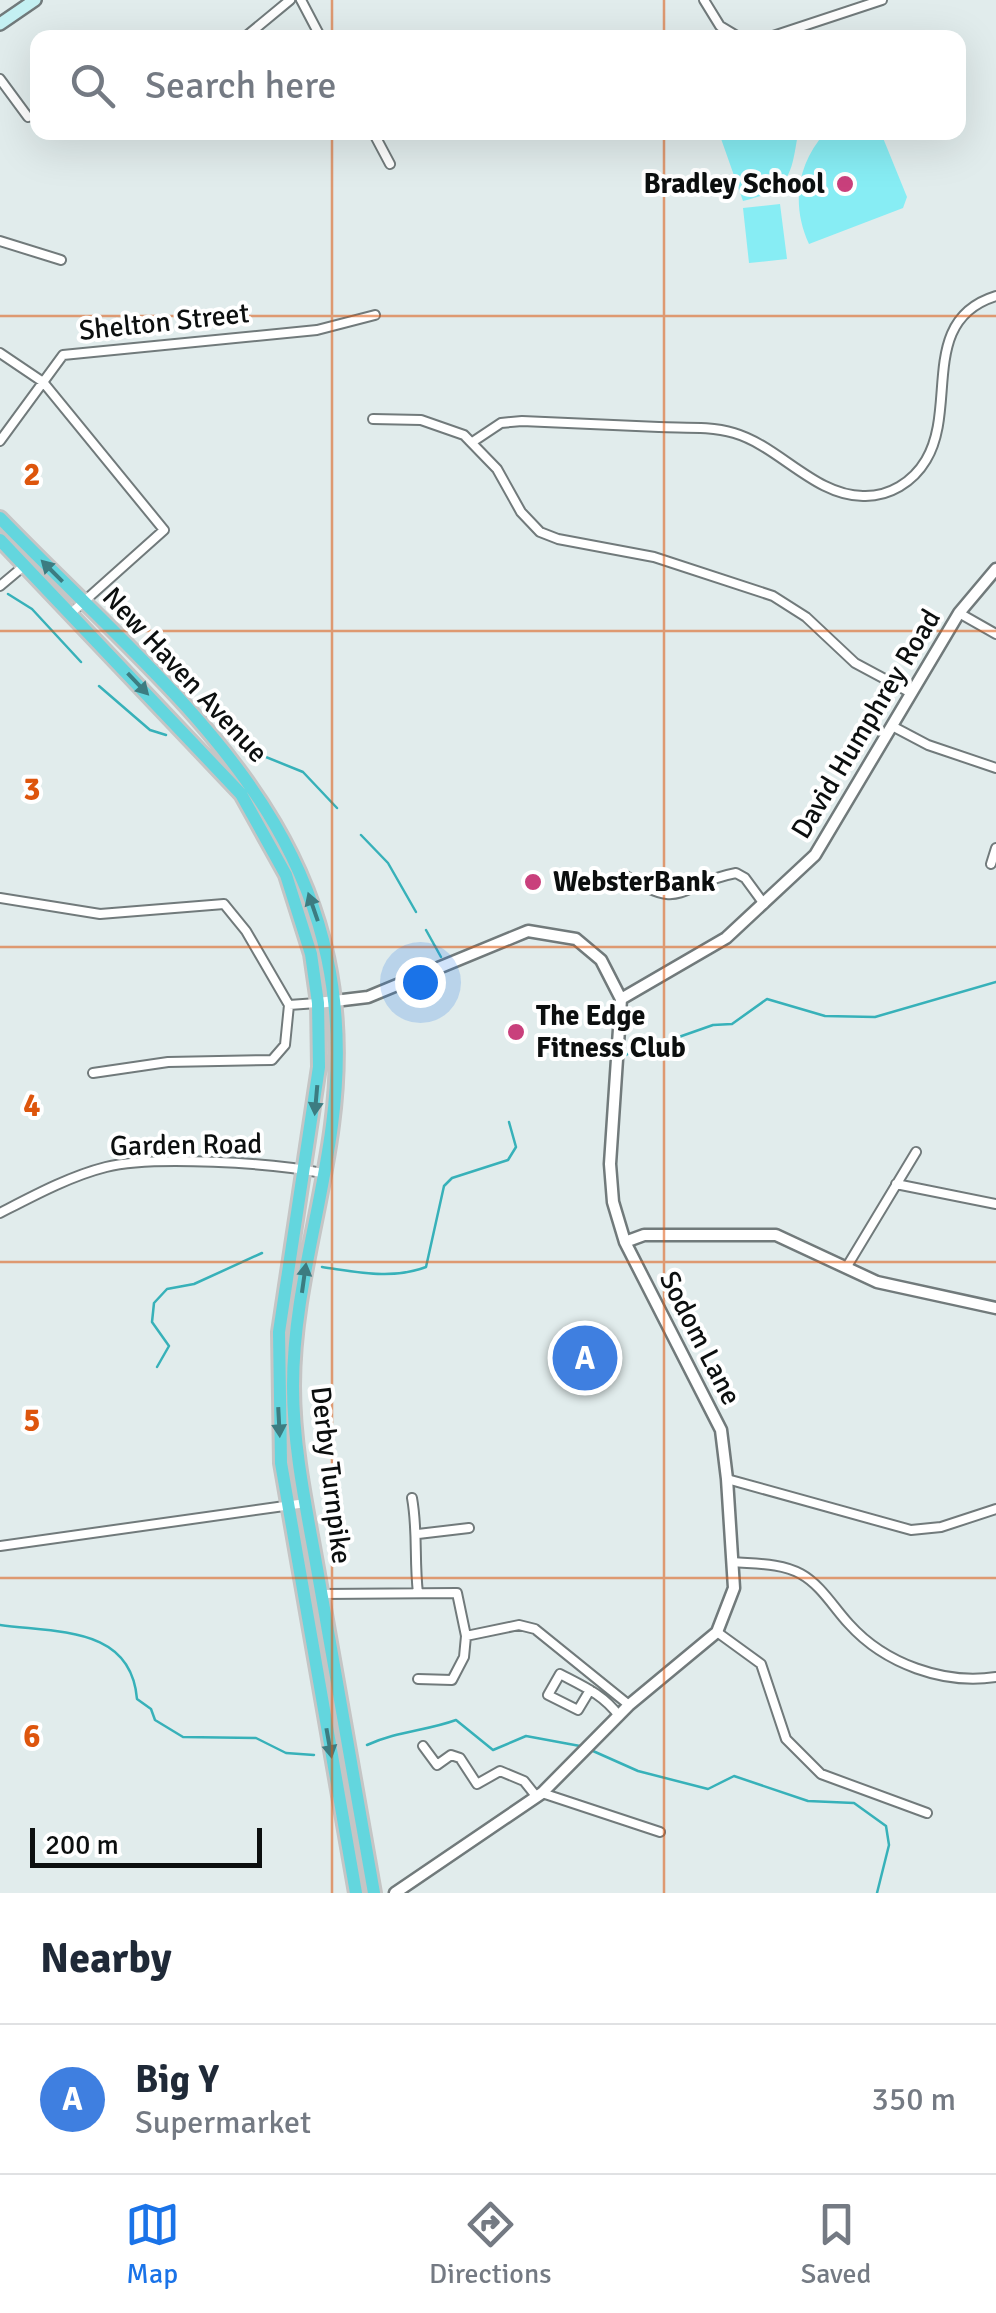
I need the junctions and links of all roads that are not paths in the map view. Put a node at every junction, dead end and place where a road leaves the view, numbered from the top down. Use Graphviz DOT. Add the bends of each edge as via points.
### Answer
graph roads {
  1 [pos="35,0"];
  2 [pos="290,0"];
  3 [pos="301,0"];
  4 [pos="704,0"];
  5 [pos="835,0"];
  6 [pos="882,0"];
  7 [pos="840,14"];
  8 [pos="0,24"];
  9 [pos="254,30"];
  10 [pos="317,30"];
  11 [pos="727,30"];
  12 [pos="791,30"];
  13 [pos="0,80"];
  14 [pos="28,117"];
  15 [pos="377,140"];
  16 [pos="390,164"];
  17 [pos="0,241"];
  18 [pos="61,260"];
  19 [pos="996,296"];
  20 [pos="375,315"];
  21 [pos="0,353"];
  22 [pos="43,382"];
  23 [pos="373,419"];
  24 [pos="474,441"];
  25 [pos="0,442"];
  26 [pos="0,518"];
  27 [pos="0,540"];
  28 [pos="25,565"];
  29 [pos="996,569"];
  30 [pos="0,586"];
  31 [pos="82,601"];
  32 [pos="959,613"];
  33 [pos="70,614"];
  34 [pos="996,634"];
  35 [pos="911,692"];
  36 [pos="892,726"];
  37 [pos="996,768"];
  38 [pos="996,848"];
  39 [pos="991,864"];
  40 [pos="622,874"];
  41 [pos="0,898"];
  42 [pos="764,904"];
  43 [pos="621,999"];
  44 [pos="335,1002"];
  45 [pos="318,1003"];
  46 [pos="289,1005"];
  47 [pos="92,1072"];
  48 [pos="916,1152"];
  49 [pos="306,1163"];
  50 [pos="323,1167"];
  51 [pos="896,1184"];
  52 [pos="996,1204"];
  53 [pos="0,1213"];
  54 [pos="625,1242"];
  55 [pos="846,1268"];
  56 [pos="996,1308"];
  57 [pos="302,1479"];
  58 [pos="727,1479"];
  59 [pos="282,1482"];
  60 [pos="412,1498"];
  61 [pos="306,1502"];
  62 [pos="286,1505"];
  63 [pos="996,1509"];
  64 [pos="469,1528"];
  65 [pos="418,1534"];
  66 [pos="0,1546"];
  67 [pos="734,1562"];
  68 [pos="322,1594"];
  69 [pos="418,1594"];
  70 [pos="717,1632"];
  71 [pos="466,1636"];
  72 [pos="996,1677"];
  73 [pos="418,1679"];
  74 [pos="590,1690"];
  75 [pos="629,1706"];
  76 [pos="619,1716"];
  77 [pos="423,1746"];
  78 [pos="539,1795"];
  79 [pos="927,1813"];
  80 [pos="660,1832"];
  81 [pos="356,1893"];
  82 [pos="374,1893"];
  83 [pos="395,1893"];
  1 -- 8 [label="main road"];
  2 -- 9 [label="street"];
  3 -- 10 [label="street"];
  4 -- 11 [label="street"];
  5 -- 7 [label="street"];
  6 -- 7 [label="street"];
  7 -- 12 [label="street"];
  13 -- 14 [label="street"];
  15 -- 16 [label="street"];
  17 -- 18 [label="street"];
  19 -- 24 [label="street" via="970,310 950,335 930,452 907,482 886,493 841,492 723,430 522,421 501,423"];
  20 -- 22 [label="street, Shelton Street" via="317,330 63,355"];
  21 -- 22 [label="street"];
  22 -- 25 [label="street, Shelton Street"];
  22 -- 31 [label="street" via="164,530"];
  23 -- 24 [label="street" via="421,420"];
  24 -- 35 [label="street" via="540,532 654,557 773,596 855,663"];
  31 -- 26 [label="highway, New Haven Avenue, one-way"];
  27 -- 28 [label="highway, New Haven Avenue"];
  28 -- 30 [label="street"];
  28 -- 33 [label="highway, New Haven Avenue"];
  29 -- 32 [label="street, David Humphrey Road"];
  31 -- 33 [label="street"];
  44 -- 31 [label="highway, New Haven Avenue, one-way" via="310,895 256,788"];
  32 -- 34 [label="street"];
  32 -- 35 [label="street, David Humphrey Road"];
  33 -- 45 [label="highway, New Haven Avenue, one-way" via="211,758 259,822 295,900"];
  35 -- 36 [label="street, David Humphrey Road"];
  36 -- 37 [label="street"];
  36 -- 42 [label="street, David Humphrey Road" via="824,843"];
  38 -- 39 [label="street"];
  40 -- 42 [label="street" via="672,896 736,873"];
  41 -- 46 [label="street" via="100,914 224,904"];
  42 -- 43 [label="street, David Humphrey Road" via="726,938"];
  43 -- 44 [label="street" via="589,948 540,931 507,937 368,997"];
  43 -- 54 [label="street, Sodom Lane" via="610,1164"];
  44 -- 45 [label="street"];
  44 -- 50 [label="highway, Derby Turnpike" via="332,1125"];
  45 -- 46 [label="street"];
  45 -- 49 [label="highway, Derby Turnpike, one-way" via="319,1067"];
  46 -- 47 [label="street" via="284,1045 272,1060 194,1060"];
  48 -- 51 [label="street"];
  49 -- 50 [label="highway"];
  49 -- 53 [label="street, Garden Road" via="121,1164"];
  49 -- 59 [label="highway, Derby Turnpike, one-way" via="279,1332"];
  57 -- 50 [label="highway, Derby Turnpike, one-way" via="293,1385 296,1332"];
  51 -- 52 [label="street"];
  51 -- 55 [label="street"];
  54 -- 55 [label="street" via="644,1235 776,1236"];
  54 -- 58 [label="street, Sodom Lane" via="705,1394 720,1430"];
  55 -- 56 [label="street" via="878,1282"];
  57 -- 59 [label="highway"];
  57 -- 61 [label="highway, Derby Turnpike"];
  58 -- 63 [label="street" via="911,1530"];
  58 -- 67 [label="street, Sodom Lane"];
  59 -- 62 [label="highway, Derby Turnpike"];
  60 -- 65 [label="street"];
  61 -- 62 [label="street"];
  61 -- 68 [label="highway, Derby Turnpike"];
  62 -- 66 [label="street"];
  62 -- 81 [label="highway, Derby Turnpike, one-way"];
  64 -- 65 [label="street"];
  65 -- 69 [label="street"];
  67 -- 70 [label="street, Sodom Lane" via="731,1603"];
  67 -- 72 [label="street" via="806,1577 862,1636 906,1664 956,1680"];
  68 -- 69 [label="street"];
  68 -- 82 [label="highway, Derby Turnpike"];
  69 -- 71 [label="street" via="457,1593"];
  70 -- 75 [label="street"];
  70 -- 79 [label="street" via="764,1669 786,1739 821,1774"];
  71 -- 73 [label="street" via="452,1680"];
  71 -- 75 [label="street" via="535,1629"];
  74 -- 74 [label="street" via="560,1674 548,1695 578,1710"];
  74 -- 76 [label="street"];
  75 -- 76 [label="street"];
  76 -- 78 [label="street"];
  77 -- 78 [label="street" via="436,1765 460,1758 477,1784 500,1771"];
  78 -- 80 [label="street"];
  78 -- 83 [label="street"];
}
